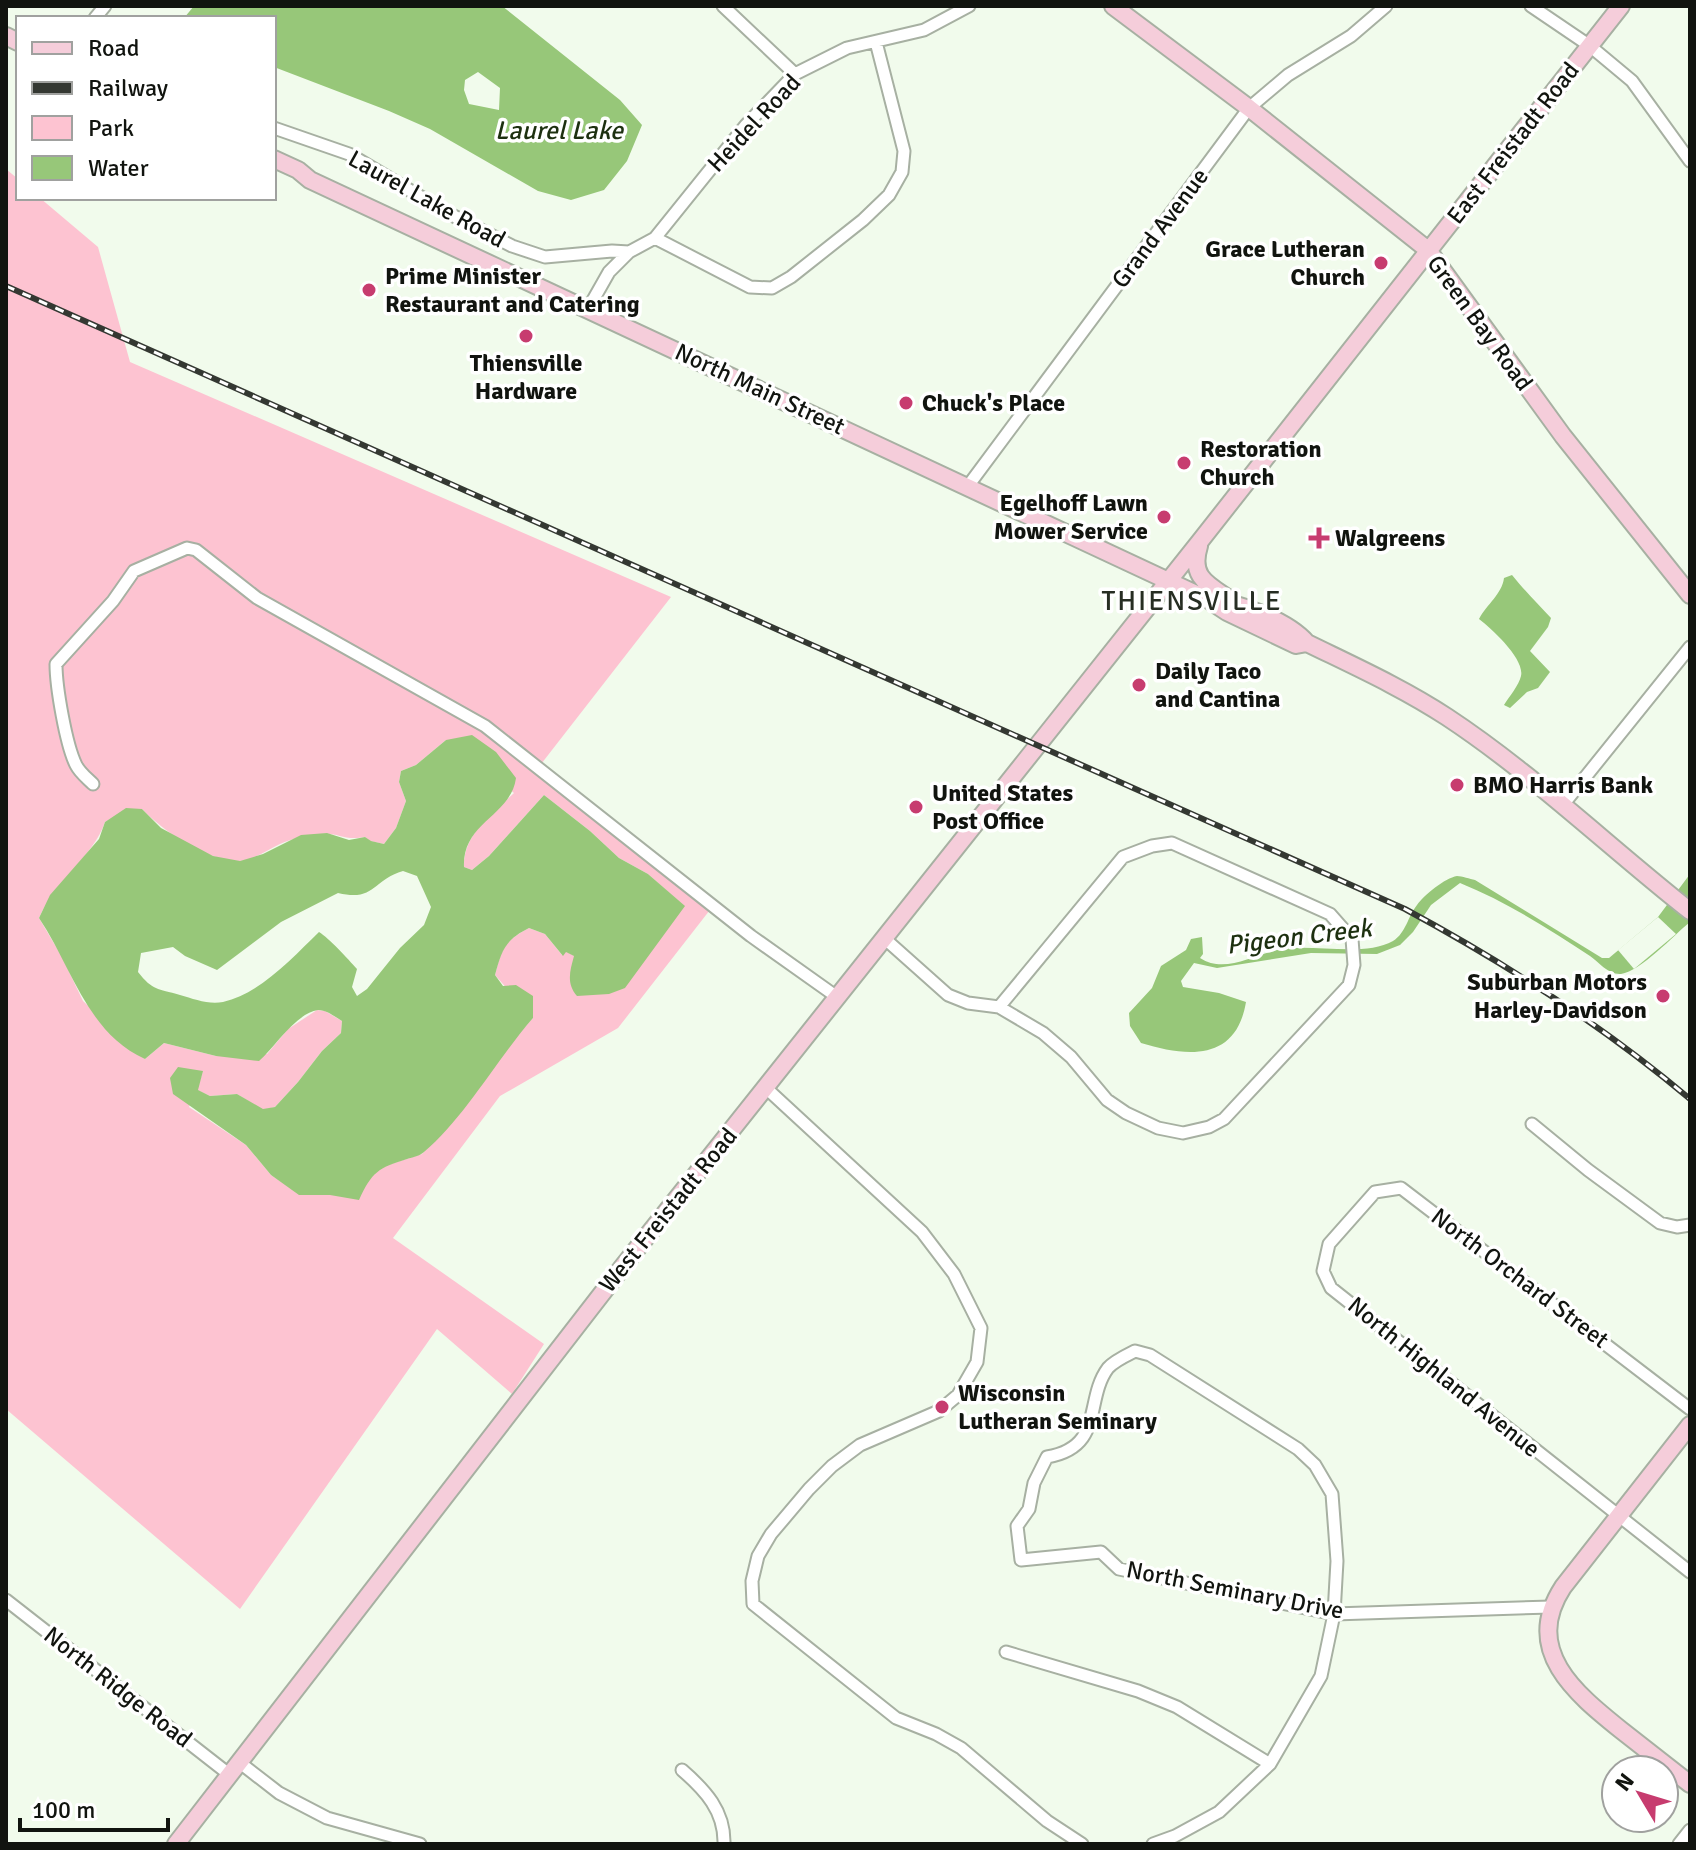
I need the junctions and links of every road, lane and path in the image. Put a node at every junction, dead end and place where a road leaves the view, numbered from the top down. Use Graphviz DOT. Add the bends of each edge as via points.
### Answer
graph roads {
  1 [pos="723,6"];
  2 [pos="969,6"];
  3 [pos="1113,6"];
  4 [pos="1386,6"];
  5 [pos="1531,6"];
  6 [pos="1621,6"];
  7 [pos="876,42"];
  8 [pos="1590,46"];
  9 [pos="795,74"];
  10 [pos="1249,108"];
  11 [pos="276,129"];
  12 [pos="276,160"];
  13 [pos="1690,161"];
  14 [pos="276,171"];
  15 [pos="310,180"];
  16 [pos="655,238"];
  17 [pos="1428,250"];
  18 [pos="629,252"];
  19 [pos="588,309"];
  20 [pos="968,486"];
  21 [pos="1201,540"];
  22 [pos="1167,581"];
  23 [pos="1690,595"];
  24 [pos="1209,600"];
  25 [pos="1233,602"];
  26 [pos="1307,643"];
  27 [pos="1690,647"];
  28 [pos="93,784"];
  29 [pos="1562,806"];
  30 [pos="1690,911"];
  31 [pos="884,938"];
  32 [pos="837,997"];
  33 [pos="999,1007"];
  34 [pos="766,1088"];
  35 [pos="1532,1124"];
  36 [pos="1349,1220"];
  37 [pos="1690,1225"];
  38 [pos="1690,1409"];
  39 [pos="1690,1425"];
  40 [pos="1617,1515"];
  41 [pos="1690,1572"];
  42 [pos="6,1600"];
  43 [pos="1551,1607"];
  44 [pos="1334,1614"];
  45 [pos="1006,1652"];
  46 [pos="1270,1764"];
  47 [pos="234,1769"];
  48 [pos="682,1770"];
  49 [pos="1690,1784"];
  50 [pos="1690,1830"];
  51 [pos="176,1844"];
  52 [pos="420,1844"];
  53 [pos="724,1844"];
  54 [pos="1082,1844"];
  55 [pos="1153,1844"];
  56 [pos="1679,1844"];
  1 -- 9 [label="street"];
  2 -- 7 [label="street, Heidel Road" via="924,30"];
  3 -- 10 [label="street, Green Bay Road"];
  4 -- 10 [label="street, Grand Avenue"];
  5 -- 8 [label="street"];
  6 -- 8 [label="street, East Freistadt Road"];
  7 -- 9 [label="street, Heidel Road" via="847,48"];
  7 -- 16 [label="street" via="904,151 902,172 889,195 863,220 772,288 750,287"];
  8 -- 13 [label="street" via="1632,81"];
  8 -- 17 [label="street, East Freistadt Road"];
  9 -- 16 [label="street, Heidel Road" via="746,125"];
  10 -- 17 [label="street, Green Bay Road"];
  10 -- 20 [label="street, Grand Avenue"];
  11 -- 18 [label="street, Laurel Lake Road" via="349,154 512,246 545,257"];
  12 -- 15 [label="street, North Main Street"];
  14 -- 15 [label="street, North Main Street"];
  15 -- 19 [label="street, North Main Street"];
  16 -- 18 [label="street, Heidel Road"];
  17 -- 21 [label="street, East Freistadt Road"];
  17 -- 23 [label="street, Green Bay Road" via="1563,436"];
  18 -- 19 [label="street, Heidel Road" via="609,272"];
  19 -- 20 [label="street, North Main Street"];
  20 -- 22 [label="street, North Main Street"];
  21 -- 22 [label="street, East Freistadt Road"];
  21 -- 25 [label="street" via="1198,573"];
  22 -- 24 [label="street, North Main Street"];
  22 -- 31 [label="street, West Freistadt Road"];
  24 -- 25 [label="street, North Main Street"];
  24 -- 26 [label="street, North Main Street" via="1296,645"];
  25 -- 26 [label="street, North Main Street" via="1297,632"];
  26 -- 29 [label="street, North Main Street" via="1448,718"];
  27 -- 29 [label="street"];
  28 -- 32 [label="street" via="79,770 70,749 56,664 134,571 187,548 196,550 257,598 485,726 751,936"];
  29 -- 30 [label="street, North Main Street"];
  31 -- 32 [label="street, West Freistadt Road"];
  31 -- 33 [label="street" via="948,995"];
  32 -- 34 [label="street, West Freistadt Road"];
  33 -- 33 [label="street" via="1071,1057 1107,1100 1158,1128 1183,1133 1224,1119 1349,985 1353,945 1330,914 1192,850 1172,843 1152,846 1123,857"];
  34 -- 47 [label="street, West Freistadt Road"];
  34 -- 54 [label="street" via="922,1232 954,1274 981,1328 977,1362 958,1395 939,1411 860,1445 832,1466 771,1534 758,1556 753,1604 896,1718 961,1748"];
  35 -- 37 [label="street" via="1660,1223"];
  36 -- 38 [label="street, North Orchard Street" via="1375,1192 1401,1188"];
  36 -- 40 [label="street, North Highland Avenue" via="1329,1244 1323,1271 1331,1288"];
  39 -- 40 [label="street"];
  40 -- 41 [label="street, North Highland Avenue"];
  40 -- 43 [label="street"];
  42 -- 47 [label="street, North Ridge Road"];
  43 -- 44 [label="street, North Seminary Drive"];
  43 -- 49 [label="street" via="1550,1642 1569,1685"];
  44 -- 44 [label="street, North Seminary Drive" via="1119,1569 1101,1552 1021,1560 1017,1526 1029,1509 1039,1468 1047,1457 1060,1455 1083,1437 1109,1368 1135,1351 1150,1355 1315,1465 1332,1494"];
  44 -- 46 [label="street" via="1321,1676"];
  45 -- 46 [label="street" via="1177,1707"];
  46 -- 55 [label="street" via="1219,1812"];
  47 -- 51 [label="street, West Freistadt Road"];
  47 -- 52 [label="street, North Ridge Road" via="327,1818"];
  48 -- 53 [label="street" via="713,1802"];
  50 -- 56 [label="street"];
}
